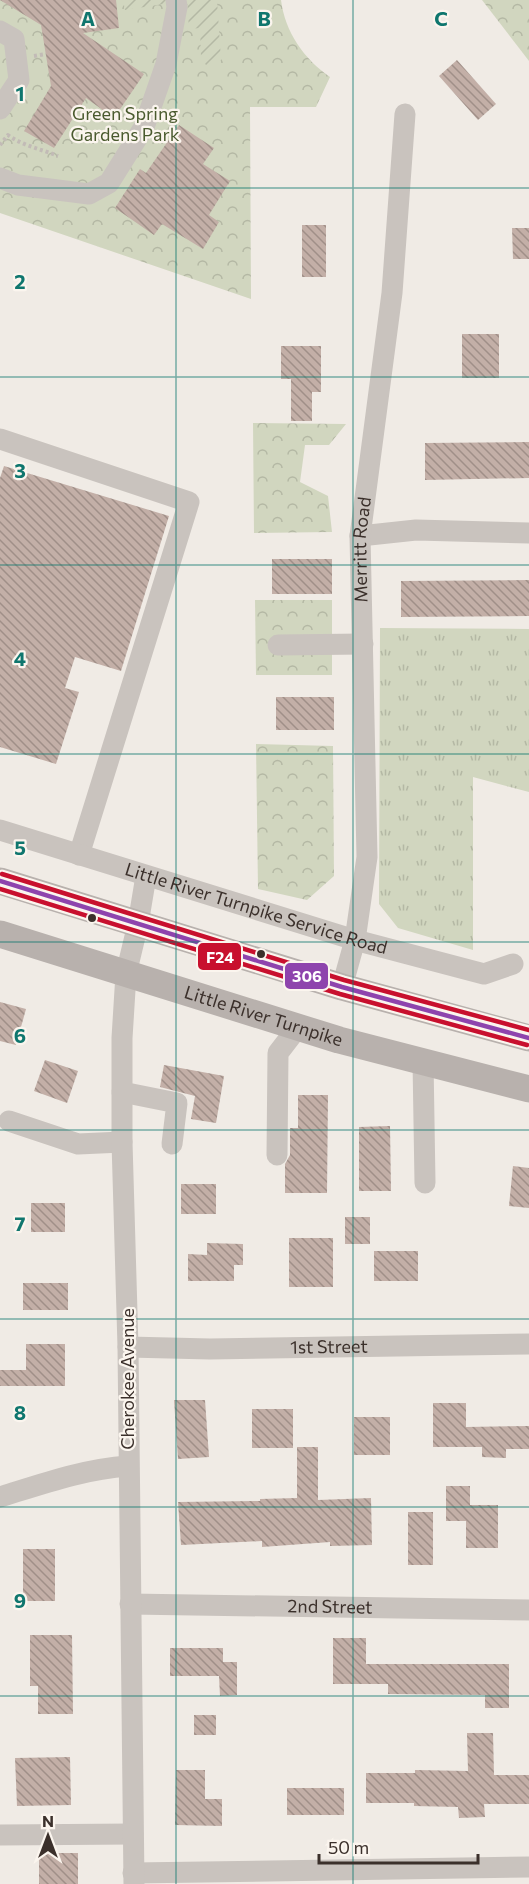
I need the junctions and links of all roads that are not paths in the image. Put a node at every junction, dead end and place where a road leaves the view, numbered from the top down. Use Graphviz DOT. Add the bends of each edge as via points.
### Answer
graph roads {
  1 [pos="176,0"];
  2 [pos="0,31"];
  3 [pos="0,109"];
  4 [pos="405,114"];
  5 [pos="0,178"];
  6 [pos="0,439"];
  7 [pos="529,532"];
  8 [pos="360,536"];
  9 [pos="363,644"];
  10 [pos="278,645"];
  11 [pos="0,830"];
  12 [pos="80,855"];
  13 [pos="146,876"];
  14 [pos="0,881"];
  15 [pos="138,924"];
  16 [pos="0,935"];
  17 [pos="355,940"];
  18 [pos="513,963"];
  19 [pos="126,974"];
  20 [pos="342,987"];
  21 [pos="298,1027"];
  22 [pos="529,1038"];
  23 [pos="423,1061"];
  24 [pos="529,1089"];
  25 [pos="122,1092"];
  26 [pos="9,1121"];
  27 [pos="122,1142"];
  28 [pos="172,1144"];
  29 [pos="277,1155"];
  30 [pos="424,1183"];
  31 [pos="529,1344"];
  32 [pos="128,1347"];
  33 [pos="128,1466"];
  34 [pos="0,1497"];
  35 [pos="130,1604"];
  36 [pos="529,1610"];
  37 [pos="133,1834"];
  38 [pos="0,1835"];
  39 [pos="529,1867"];
  40 [pos="134,1878"];
  1 -- 5 [label="street" via="166,64 144,127 109,183 88,194 18,185"];
  2 -- 3 [label="street" via="14,39 19,80"];
  4 -- 8 [label="street, Merritt Road" via="392,293"];
  6 -- 12 [label="street" via="189,502"];
  7 -- 8 [label="street" via="416,530"];
  8 -- 9 [label="street, Merritt Road"];
  9 -- 10 [label="street"];
  9 -- 17 [label="street, Merritt Road" via="368,857"];
  11 -- 12 [label="street, Little River Turnpike Service Road"];
  12 -- 13 [label="street, Little River Turnpike Service Road"];
  13 -- 15 [label="street, Cherokee Avenue"];
  13 -- 17 [label="street, Little River Turnpike Service Road"];
  14 -- 15 [label="main road"];
  15 -- 19 [label="street, Cherokee Avenue"];
  15 -- 20 [label="main road"];
  16 -- 19 [label="main road, Little River Turnpike"];
  17 -- 18 [label="street, Little River Turnpike Service Road" via="484,974"];
  17 -- 20 [label="street, Merritt Road"];
  19 -- 21 [label="main road, Little River Turnpike"];
  19 -- 25 [label="street, Cherokee Avenue"];
  20 -- 22 [label="main road"];
  21 -- 23 [label="main road, Little River Turnpike"];
  21 -- 29 [label="street" via="278,1053"];
  23 -- 24 [label="main road, Little River Turnpike"];
  23 -- 30 [label="street"];
  25 -- 27 [label="street, Cherokee Avenue"];
  25 -- 28 [label="street" via="177,1103"];
  26 -- 27 [label="street" via="78,1144"];
  27 -- 32 [label="street, Cherokee Avenue"];
  31 -- 32 [label="street, 1st Street"];
  32 -- 33 [label="street, Cherokee Avenue"];
  33 -- 34 [label="street" via="82,1473"];
  33 -- 35 [label="street, Cherokee Avenue"];
  35 -- 36 [label="street, 2nd Street"];
  35 -- 37 [label="street, Cherokee Avenue"];
  37 -- 38 [label="street"];
  37 -- 40 [label="street, Cherokee Avenue"];
  39 -- 40 [label="street"];
}
